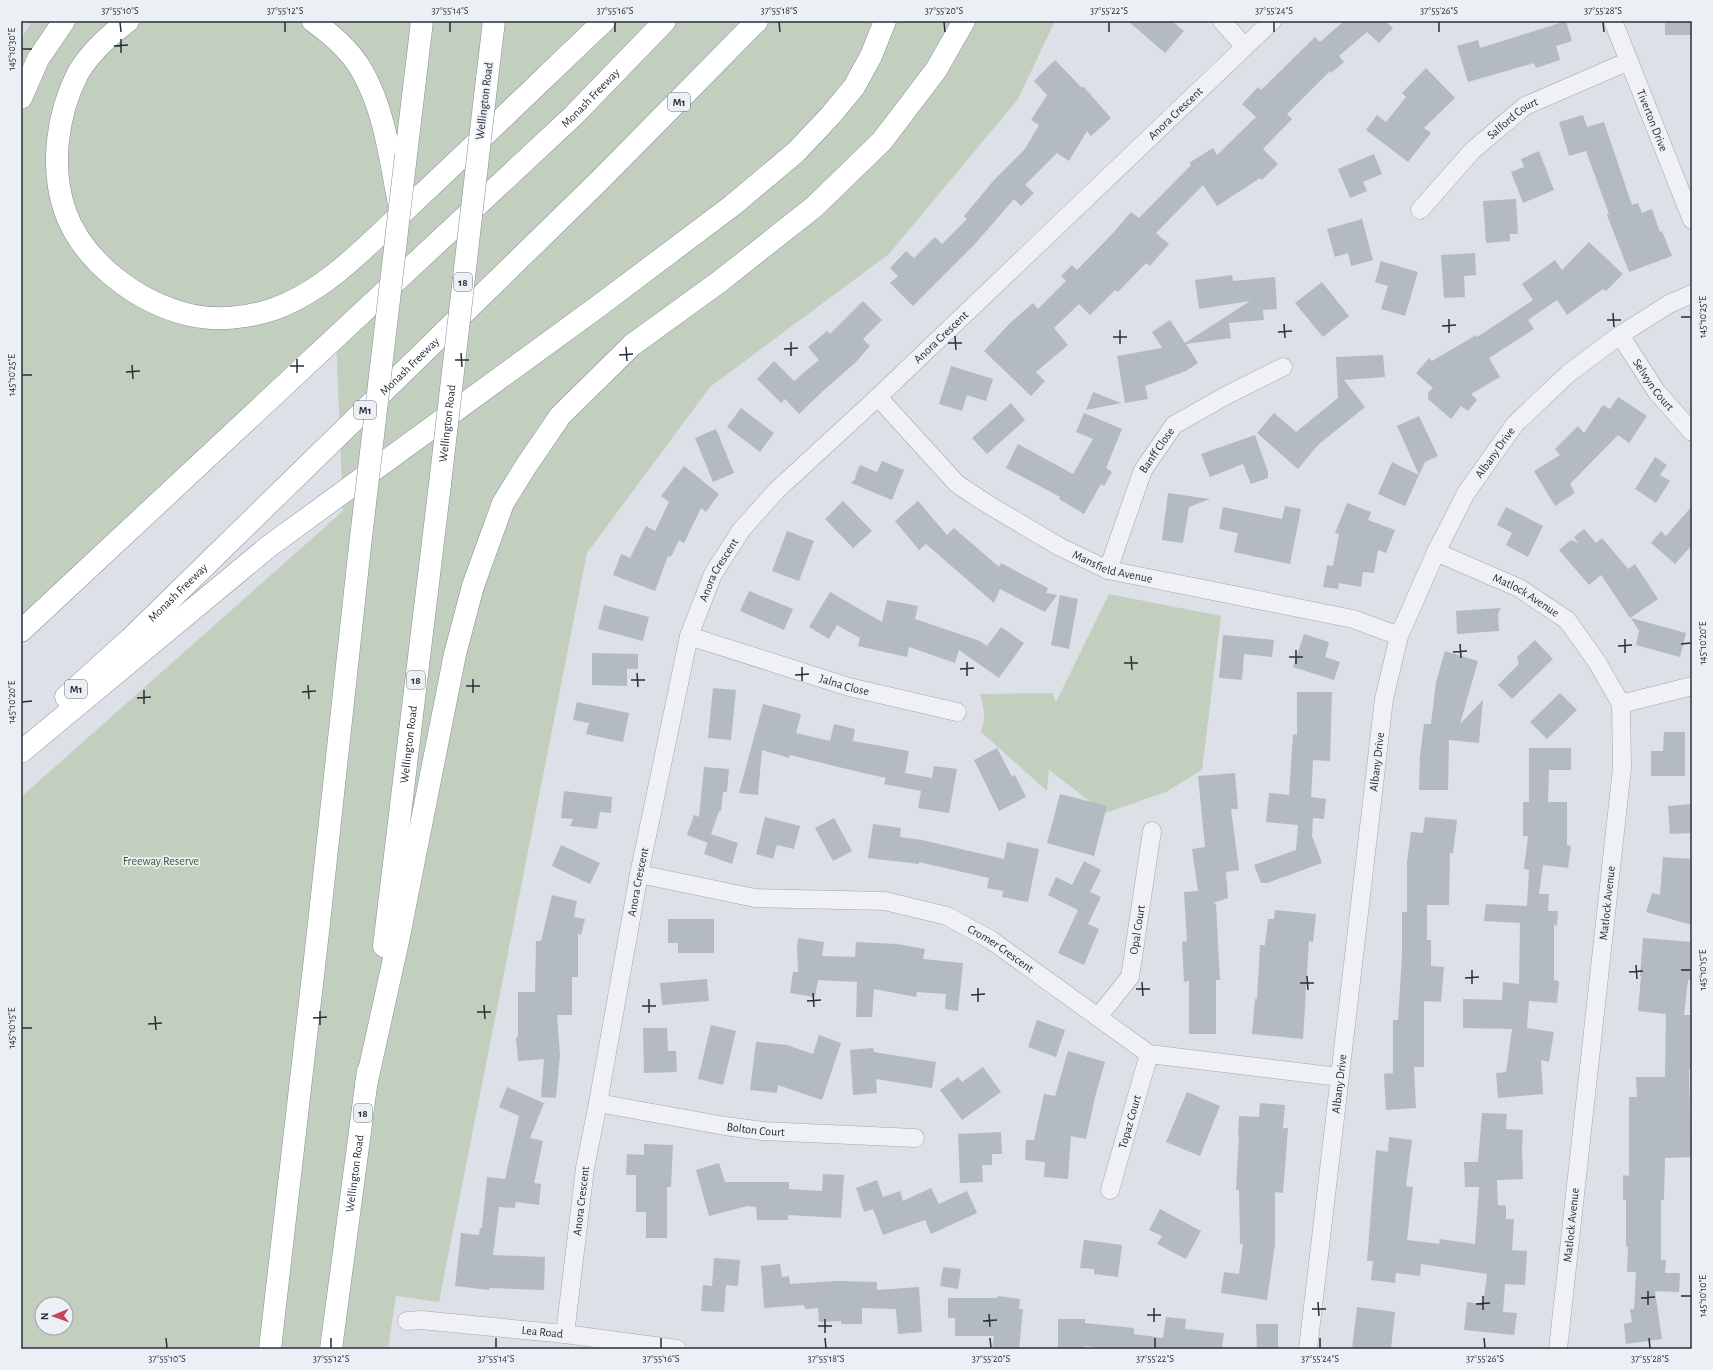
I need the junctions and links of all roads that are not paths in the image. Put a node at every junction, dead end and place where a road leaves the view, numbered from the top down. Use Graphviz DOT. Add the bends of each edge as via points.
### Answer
graph roads {
  1 [pos="64,21"];
  2 [pos="128,21"];
  3 [pos="313,21"];
  4 [pos="422,21"];
  5 [pos="494,21"];
  6 [pos="604,21"];
  7 [pos="665,21"];
  8 [pos="757,21"];
  9 [pos="885,21"];
  10 [pos="964,21"];
  11 [pos="1222,21"];
  12 [pos="1272,21"];
  13 [pos="1613,21"];
  14 [pos="1244,46"];
  15 [pos="1629,61"];
  16 [pos="21,98"];
  17 [pos="399,162"];
  18 [pos="1420,210"];
  19 [pos="1692,220"];
  20 [pos="1692,294"];
  21 [pos="1620,335"];
  22 [pos="1283,367"];
  23 [pos="878,396"];
  24 [pos="1692,432"];
  25 [pos="1436,552"];
  26 [pos="1108,570"];
  27 [pos="21,631"];
  28 [pos="689,636"];
  29 [pos="1400,636"];
  30 [pos="1692,686"];
  31 [pos="1621,704"];
  32 [pos="957,712"];
  33 [pos="21,739"];
  34 [pos="21,752"];
  35 [pos="1152,831"];
  36 [pos="639,874"];
  37 [pos="1098,1018"];
  38 [pos="1149,1054"];
  39 [pos="1339,1077"];
  40 [pos="366,1085"];
  41 [pos="598,1103"];
  42 [pos="915,1138"];
  43 [pos="1110,1190"];
  44 [pos="407,1321"];
  45 [pos="565,1334"];
  46 [pos="270,1349"];
  47 [pos="331,1349"];
  48 [pos="676,1349"];
  49 [pos="1308,1349"];
  50 [pos="1558,1349"];
  1 -- 16 [label="highway" via="38,59"];
  2 -- 6 [label="highway" via="106,39 79,72 65,105 58,134 57,159 65,210 81,240 94,257 124,286 156,304 190,316 212,317 252,315 278,307 310,292 342,268"];
  3 -- 17 [label="highway" via="335,38 362,71"];
  4 -- 17 [label="highway"];
  5 -- 40 [label="highway, Wellington Road / 18, bridge"];
  7 -- 27 [label="highway, Monash Freeway" via="573,116"];
  8 -- 33 [label="highway, Monash Freeway / M1" via="599,181 130,639"];
  9 -- 34 [label="highway" via="871,56 854,86 796,152 733,205 268,547"];
  10 -- 40 [label="highway" via="936,70 882,141 814,208 632,345 560,416 503,503 482,556 455,654 398,941"];
  11 -- 14 [label="street"];
  12 -- 14 [label="street, Anora Crescent"];
  13 -- 15 [label="street, Tiverton Drive"];
  14 -- 23 [label="street, Anora Crescent"];
  15 -- 18 [label="street, Salford Court" via="1524,106 1473,150"];
  15 -- 19 [label="street, Tiverton Drive"];
  17 -- 46 [label="highway, bridge" via="400,207"];
  20 -- 21 [label="street, Albany Drive" via="1669,304"];
  21 -- 24 [label="street, Selwyn Court" via="1656,391"];
  21 -- 25 [label="street, Albany Drive" via="1568,373 1515,424 1466,493"];
  22 -- 26 [label="street, Banff Close" via="1174,425 1143,470"];
  23 -- 26 [label="street, Mansfield Avenue" via="957,484 1060,547"];
  23 -- 28 [label="street, Anora Crescent" via="777,490 742,529 713,574"];
  25 -- 29 [label="street, Albany Drive"];
  25 -- 31 [label="street, Matlock Avenue" via="1519,588 1567,620 1597,662"];
  26 -- 29 [label="street, Mansfield Avenue" via="1353,619"];
  28 -- 32 [label="street, Jalna Close" via="849,687"];
  28 -- 36 [label="street, Anora Crescent"];
  29 -- 39 [label="street, Albany Drive" via="1384,699"];
  30 -- 31 [label="street"];
  31 -- 50 [label="street, Matlock Avenue" via="1622,768"];
  35 -- 37 [label="street, Opal Court" via="1130,977"];
  36 -- 37 [label="street, Cromer Crescent" via="755,898 885,901 948,916 991,940"];
  36 -- 41 [label="street, Anora Crescent"];
  37 -- 38 [label="street, Cromer Crescent"];
  38 -- 39 [label="street, Cromer Crescent"];
  38 -- 43 [label="street, Topaz Court"];
  39 -- 49 [label="street, Albany Drive"];
  40 -- 47 [label="highway, Wellington Road / 18"];
  41 -- 42 [label="street, Bolton Court" via="763,1131"];
  41 -- 45 [label="street, Anora Crescent" via="585,1168"];
  44 -- 45 [label="street, Lea Road" via="421,1320"];
  45 -- 48 [label="street, Lea Road"];
}
